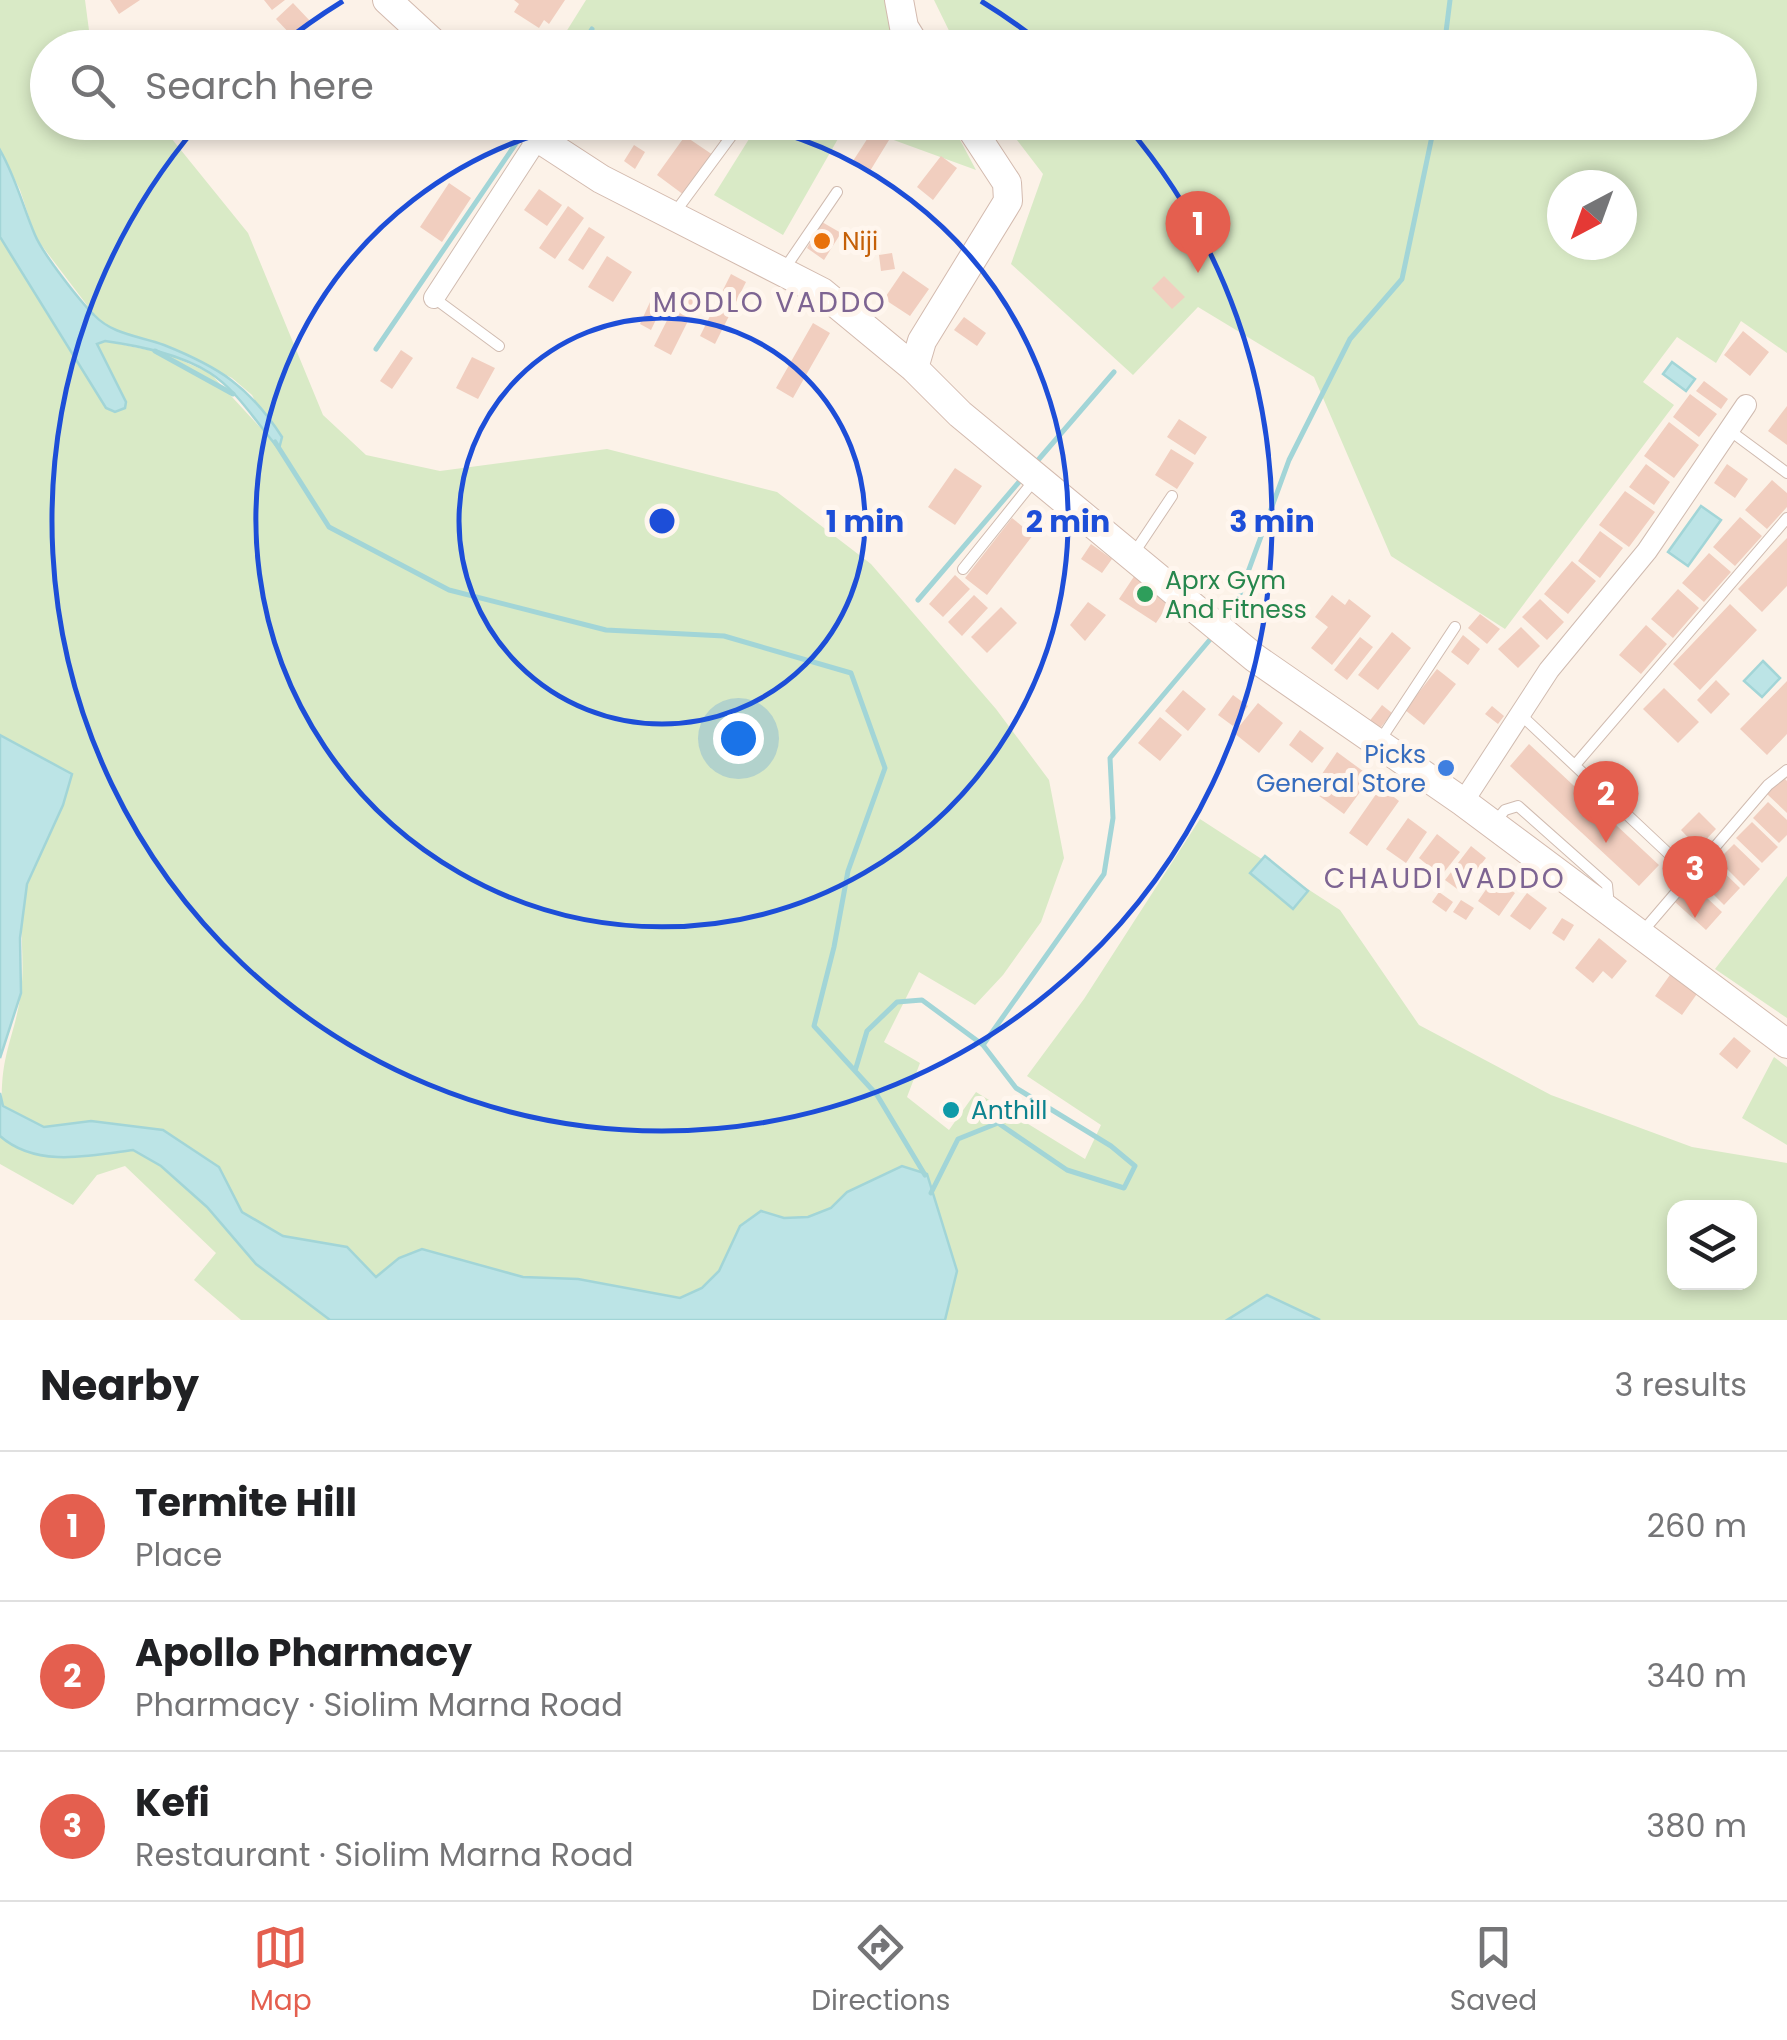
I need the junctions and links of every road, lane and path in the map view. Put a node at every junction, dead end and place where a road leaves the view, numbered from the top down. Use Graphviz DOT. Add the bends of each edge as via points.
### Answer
graph roads {
  1 [pos="386,0"];
  2 [pos="899,0"];
  3 [pos="419,30"];
  4 [pos="906,30"];
  5 [pos="524,140"];
  6 [pos="544,140"];
  7 [pos="729,140"];
  8 [pos="979,140"];
  9 [pos="837,192"];
  10 [pos="673,216"];
  11 [pos="782,272"];
  12 [pos="434,298"];
  13 [pos="498,346"];
  14 [pos="914,368"];
  15 [pos="1746,405"];
  16 [pos="1729,430"];
  17 [pos="1787,473"];
  18 [pos="1036,477"];
  19 [pos="1172,496"];
  20 [pos="1787,518"];
  21 [pos="1132,556"];
  22 [pos="963,569"];
  23 [pos="1454,627"];
  24 [pos="1521,715"];
  25 [pos="1377,744"];
  26 [pos="1574,765"];
  27 [pos="1787,770"];
  28 [pos="1463,802"];
  29 [pos="1670,855"];
  30 [pos="1639,936"];
  31 [pos="1787,1044"];
  1 -- 3 [label="main road"];
  2 -- 4 [label="main road"];
  5 -- 12 [label="street"];
  6 -- 10 [label="main road"];
  7 -- 10 [label="lane"];
  8 -- 14 [label="main road" via="1007,183 1008,201 922,341"];
  9 -- 11 [label="lane"];
  10 -- 11 [label="main road"];
  11 -- 14 [label="main road" via="822,292"];
  12 -- 13 [label="lane"];
  14 -- 18 [label="main road"];
  15 -- 16 [label="street"];
  16 -- 17 [label="lane"];
  16 -- 24 [label="street"];
  18 -- 21 [label="main road"];
  18 -- 22 [label="lane"];
  19 -- 21 [label="lane"];
  20 -- 26 [label="lane"];
  21 -- 25 [label="main road" via="1255,658"];
  23 -- 25 [label="lane"];
  24 -- 26 [label="lane"];
  24 -- 28 [label="street"];
  25 -- 28 [label="main road"];
  26 -- 29 [label="lane"];
  27 -- 30 [label="lane"];
  28 -- 30 [label="main road"];
  30 -- 31 [label="main road"];
}
